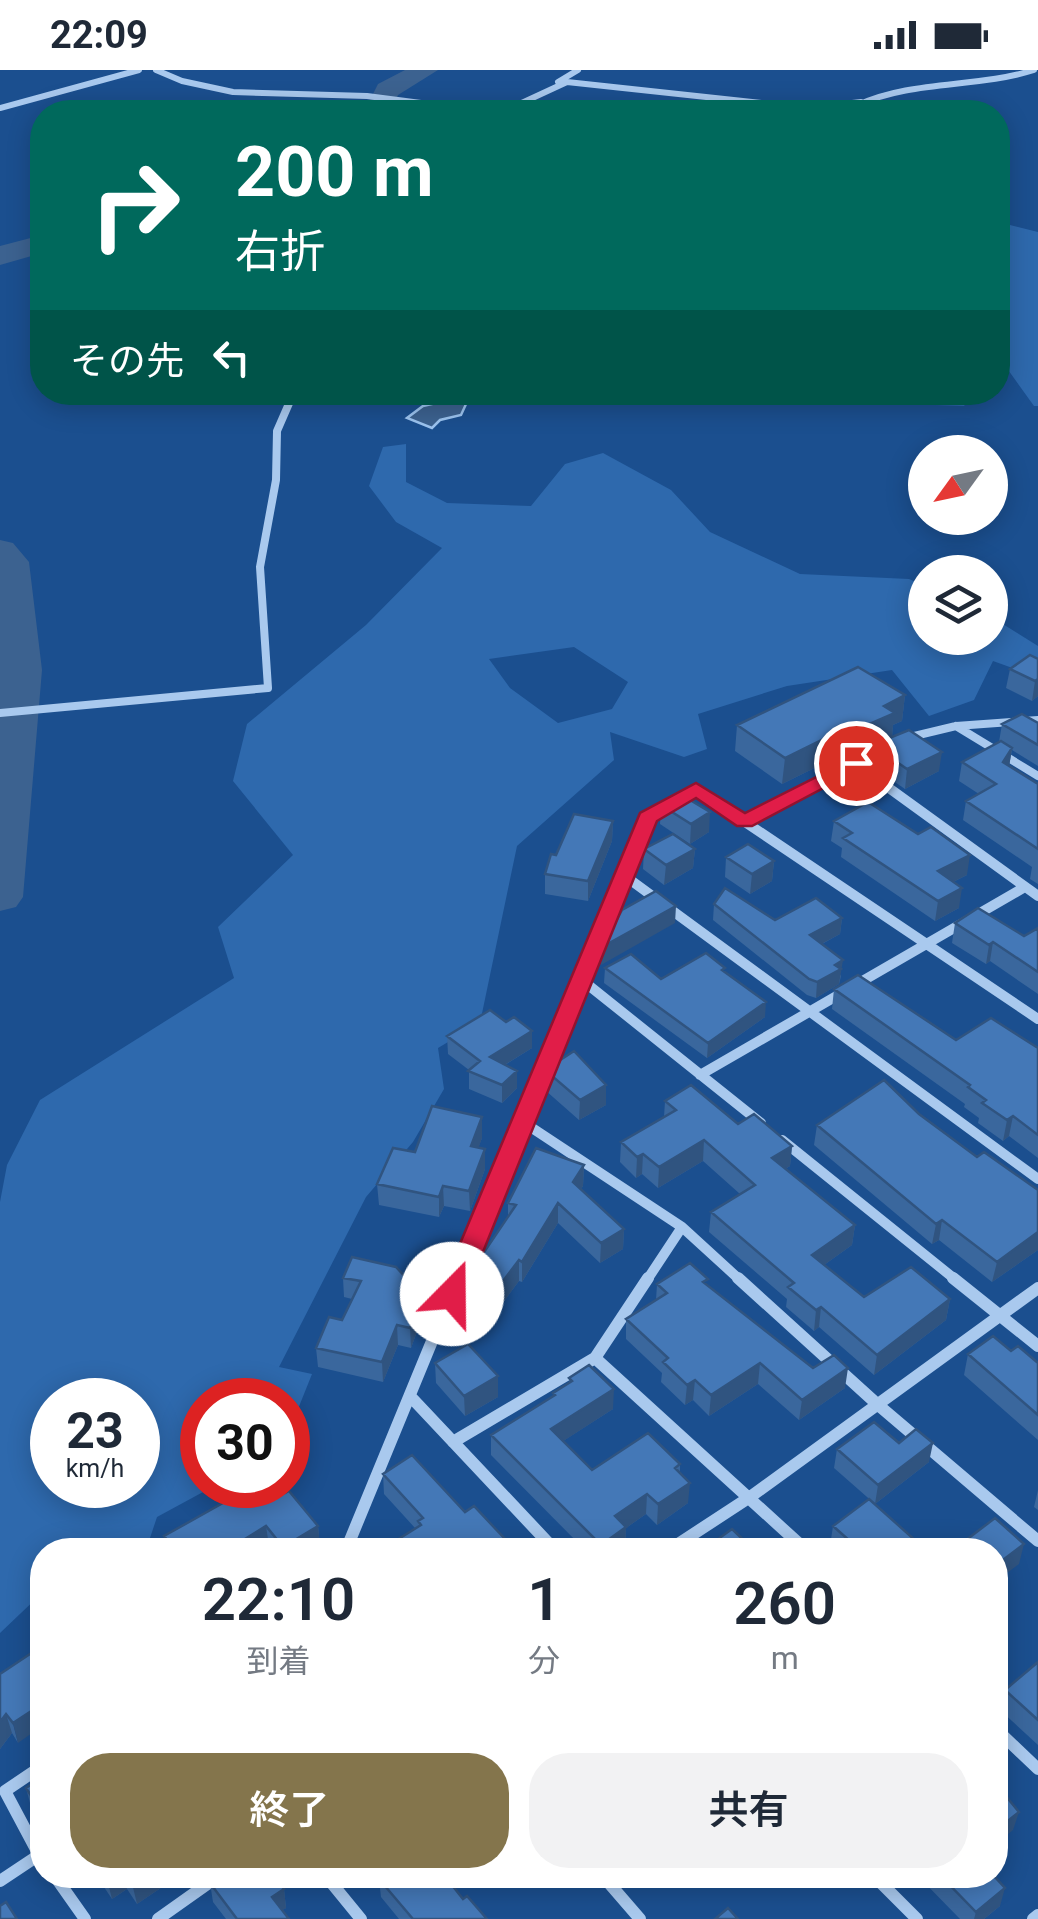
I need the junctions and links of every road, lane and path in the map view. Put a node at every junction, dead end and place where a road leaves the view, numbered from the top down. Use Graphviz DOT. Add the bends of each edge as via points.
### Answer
graph roads {
  1 [pos="139,70"];
  2 [pos="156,70"];
  3 [pos="578,70"];
  4 [pos="1034,70"];
  5 [pos="555,84"];
  6 [pos="408,100"];
  7 [pos="522,100"];
  8 [pos="734,100"];
  9 [pos="867,100"];
  10 [pos="0,108"];
  11 [pos="288,405"];
  12 [pos="0,713"];
  13 [pos="1038,720"];
  14 [pos="956,726"];
  15 [pos="900,742"];
  16 [pos="870,756"];
  17 [pos="856,763"];
  18 [pos="1038,776"];
  19 [pos="744,822"];
  20 [pos="625,876"];
  21 [pos="1025,887"];
  22 [pos="1038,896"];
  23 [pos="925,944"];
  24 [pos="582,980"];
  25 [pos="812,1010"];
  26 [pos="1038,1020"];
  27 [pos="700,1075"];
  28 [pos="524,1122"];
  29 [pos="1038,1179"];
  30 [pos="682,1227"];
  31 [pos="1038,1288"];
  32 [pos="1000,1315"];
  33 [pos="1038,1346"];
  34 [pos="595,1358"];
  35 [pos="410,1396"];
  36 [pos="877,1404"];
  37 [pos="453,1442"];
  38 [pos="750,1497"];
  39 [pos="351,1538"];
  40 [pos="544,1538"];
  41 [pos="687,1538"];
  42 [pos="793,1538"];
  43 [pos="1038,1541"];
  44 [pos="1008,1740"];
  45 [pos="1038,1769"];
  46 [pos="30,1774"];
  47 [pos="30,1837"];
  48 [pos="30,1863"];
  49 [pos="0,1881"];
  50 [pos="63,1888"];
  51 [pos="202,1888"];
  52 [pos="335,1888"];
  53 [pos="613,1888"];
  54 [pos="886,1888"];
  55 [pos="85,1919"];
  56 [pos="158,1919"];
  57 [pos="360,1919"];
  58 [pos="640,1919"];
  59 [pos="916,1919"];
  1 -- 10 [label="street"];
  2 -- 6 [label="street" via="187,86 228,93"];
  3 -- 5 [label="street"];
  4 -- 9 [label="street"];
  5 -- 7 [label="street"];
  5 -- 8 [label="street"];
  11 -- 12 [label="street" via="277,431 276,480 260,567 268,688"];
  13 -- 14 [label="street"];
  14 -- 15 [label="street"];
  14 -- 18 [label="street"];
  16 -- 17 [label="street"];
  17 -- 19 [label="street"];
  17 -- 21 [label="street"];
  19 -- 20 [label="street" via="696,789 648,818"];
  19 -- 23 [label="street"];
  20 -- 24 [label="street"];
  20 -- 25 [label="street"];
  21 -- 22 [label="street"];
  21 -- 23 [label="street"];
  23 -- 25 [label="street"];
  23 -- 26 [label="street"];
  24 -- 27 [label="street"];
  24 -- 28 [label="street"];
  25 -- 27 [label="street"];
  25 -- 29 [label="street"];
  27 -- 32 [label="street"];
  28 -- 30 [label="street"];
  28 -- 35 [label="street"];
  30 -- 34 [label="street"];
  30 -- 36 [label="street"];
  31 -- 32 [label="street"];
  32 -- 33 [label="street"];
  32 -- 36 [label="street"];
  34 -- 37 [label="street"];
  34 -- 38 [label="street"];
  35 -- 37 [label="street"];
  35 -- 39 [label="street"];
  36 -- 38 [label="street"];
  36 -- 43 [label="street"];
  37 -- 40 [label="street"];
  38 -- 41 [label="street"];
  38 -- 42 [label="street"];
  44 -- 45 [label="street"];
  46 -- 47 [label="street" via="4,1791"];
  48 -- 49 [label="street"];
  50 -- 55 [label="street"];
  51 -- 56 [label="street"];
  52 -- 57 [label="street"];
  53 -- 58 [label="street"];
  54 -- 59 [label="street"];
}
